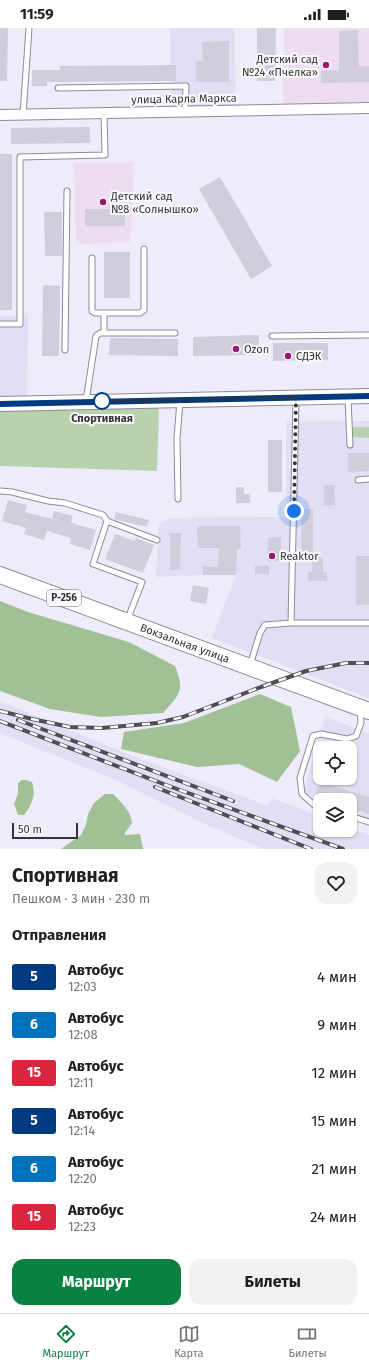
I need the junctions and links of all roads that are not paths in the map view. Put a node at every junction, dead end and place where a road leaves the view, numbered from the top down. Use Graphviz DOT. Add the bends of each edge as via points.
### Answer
graph roads {
  1 [pos="29,28"];
  2 [pos="58,88"];
  3 [pos="369,108"];
  4 [pos="185,112"];
  5 [pos="104,113"];
  6 [pos="0,115"];
  7 [pos="23,115"];
  8 [pos="67,191"];
  9 [pos="144,249"];
  10 [pos="92,258"];
  11 [pos="104,313"];
  12 [pos="0,324"];
  13 [pos="104,333"];
  14 [pos="176,333"];
  15 [pos="369,335"];
  16 [pos="272,336"];
  17 [pos="65,350"];
  18 [pos="369,396"];
  19 [pos="348,397"];
  20 [pos="296,398"];
  21 [pos="180,400"];
  22 [pos="85,402"];
  23 [pos="0,404"];
  24 [pos="350,445"];
  25 [pos="369,479"];
  26 [pos="358,480"];
  27 [pos="0,491"];
  28 [pos="178,499"];
  29 [pos="107,521"];
  30 [pos="157,540"];
  31 [pos="0,575"];
  32 [pos="127,622"];
  33 [pos="292,622"];
  34 [pos="369,623"];
  35 [pos="249,666"];
  36 [pos="364,709"];
  37 [pos="313,804"];
  38 [pos="357,818"];
  39 [pos="369,822"];
  1 -- 7 [label="lane"];
  2 -- 4 [label="lane" via="186,86"];
  3 -- 4 [label="street, улица Карла Маркса"];
  4 -- 5 [label="street, улица Карла Маркса"];
  5 -- 7 [label="street, улица Карла Маркса"];
  5 -- 12 [label="lane" via="105,155 20,158 20,324"];
  6 -- 7 [label="street, улица Карла Маркса"];
  8 -- 17 [label="lane"];
  9 -- 11 [label="lane" via="143,312"];
  10 -- 11 [label="lane" via="92,311"];
  11 -- 13 [label="lane"];
  13 -- 14 [label="lane"];
  13 -- 22 [label="lane" via="96,336"];
  15 -- 16 [label="lane"];
  18 -- 19 [label="main road"];
  19 -- 20 [label="main road"];
  19 -- 24 [label="lane"];
  20 -- 21 [label="main road"];
  20 -- 33 [label="lane"];
  21 -- 22 [label="main road"];
  21 -- 28 [label="lane" via="177,438"];
  22 -- 23 [label="main road"];
  25 -- 26 [label="lane"];
  27 -- 29 [label="lane" via="48,502 65,503 103,515"];
  29 -- 30 [label="lane"];
  29 -- 32 [label="lane" via="93,564 142,582"];
  31 -- 32 [label="highway, Вокзальная улица / Р-256"];
  32 -- 35 [label="highway, Вокзальная улица / Р-256"];
  33 -- 34 [label="lane"];
  33 -- 35 [label="lane" via="265,625"];
  35 -- 36 [label="highway, Вокзальная улица / Р-256"];
  36 -- 37 [label="lane" via="356,736 347,739 321,734 313,736 300,778 302,794"];
  38 -- 39 [label="lane"];
}
